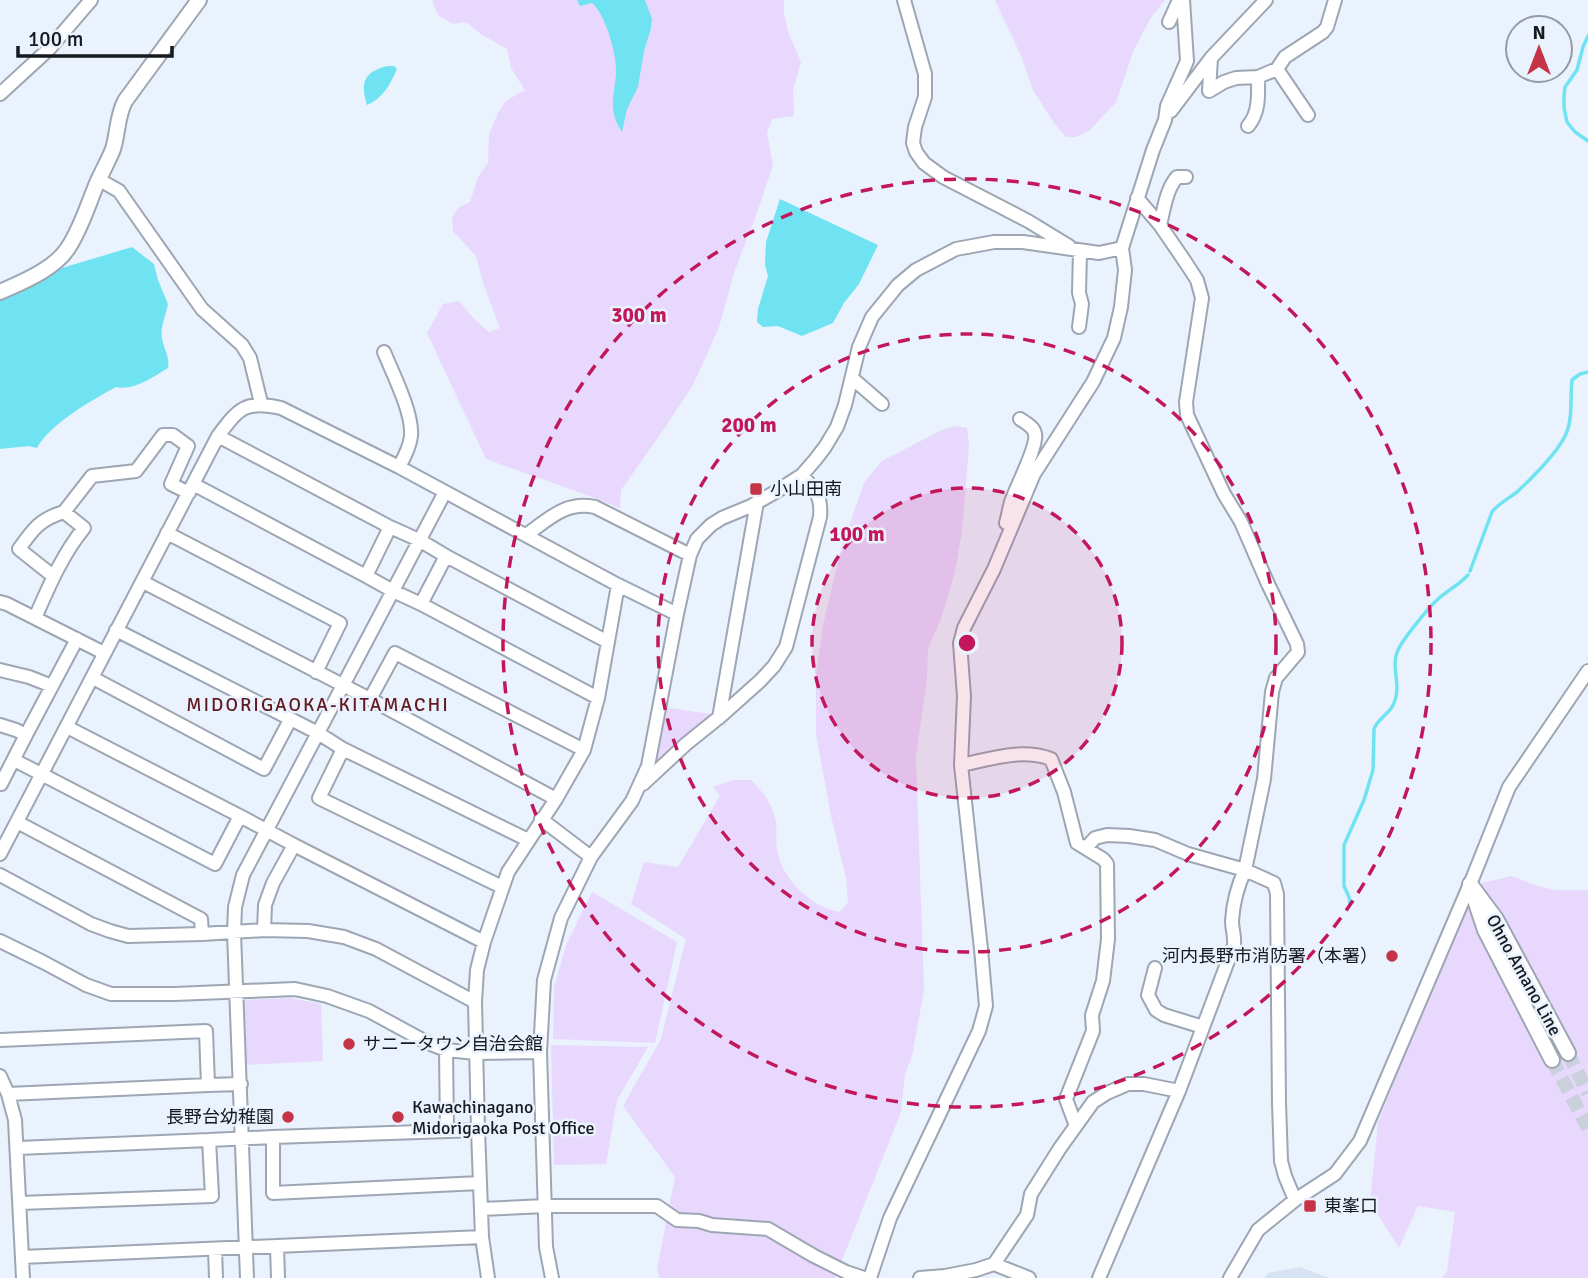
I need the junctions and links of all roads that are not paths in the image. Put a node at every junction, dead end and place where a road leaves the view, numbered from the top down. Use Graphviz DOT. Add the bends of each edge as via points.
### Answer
graph roads {
  1 [pos="91,0"];
  2 [pos="199,0"];
  3 [pos="904,0"];
  4 [pos="1181,0"];
  5 [pos="1266,0"];
  6 [pos="1335,0"];
  7 [pos="1169,22"];
  8 [pos="1211,58"];
  9 [pos="1277,69"];
  10 [pos="1258,77"];
  11 [pos="0,94"];
  12 [pos="1308,116"];
  13 [pos="1165,120"];
  14 [pos="1248,126"];
  15 [pos="1186,177"];
  16 [pos="98,179"];
  17 [pos="1137,198"];
  18 [pos="1160,225"];
  19 [pos="1122,248"];
  20 [pos="1078,250"];
  21 [pos="0,292"];
  22 [pos="1079,327"];
  23 [pos="384,352"];
  24 [pos="852,378"];
  25 [pos="261,403"];
  26 [pos="882,404"];
  27 [pos="1020,419"];
  28 [pos="218,436"];
  29 [pos="398,467"];
  30 [pos="802,475"];
  31 [pos="191,489"];
  32 [pos="444,492"];
  33 [pos="757,502"];
  34 [pos="64,512"];
  35 [pos="390,527"];
  36 [pos="167,533"];
  37 [pos="526,535"];
  38 [pos="419,540"];
  39 [pos="690,555"];
  40 [pos="446,556"];
  41 [pos="53,576"];
  42 [pos="366,576"];
  43 [pos="990,577"];
  44 [pos="143,582"];
  45 [pos="618,585"];
  46 [pos="393,591"];
  47 [pos="0,602"];
  48 [pos="421,604"];
  49 [pos="677,614"];
  50 [pos="0,616"];
  51 [pos="35,618"];
  52 [pos="116,630"];
  53 [pos="77,639"];
  54 [pos="608,642"];
  55 [pos="104,653"];
  56 [pos="0,670"];
  57 [pos="1588,671"];
  58 [pos="317,672"];
  59 [pos="93,678"];
  60 [pos="52,686"];
  61 [pos="342,686"];
  62 [pos="598,698"];
  63 [pos="370,699"];
  64 [pos="719,718"];
  65 [pos="290,720"];
  66 [pos="0,725"];
  67 [pos="67,727"];
  68 [pos="318,733"];
  69 [pos="26,735"];
  70 [pos="343,749"];
  71 [pos="584,750"];
  72 [pos="14,760"];
  73 [pos="961,765"];
  74 [pos="42,774"];
  75 [pos="0,785"];
  76 [pos="639,787"];
  77 [pos="556,799"];
  78 [pos="240,816"];
  79 [pos="541,819"];
  80 [pos="17,822"];
  81 [pos="267,830"];
  82 [pos="528,840"];
  83 [pos="294,845"];
  84 [pos="1086,848"];
  85 [pos="0,854"];
  86 [pos="591,857"];
  87 [pos="1245,870"];
  88 [pos="0,875"];
  89 [pos="1470,884"];
  90 [pos="502,887"];
  91 [pos="264,930"];
  92 [pos="234,933"];
  93 [pos="202,934"];
  94 [pos="0,941"];
  95 [pos="484,942"];
  96 [pos="1155,968"];
  97 [pos="236,991"];
  98 [pos="475,1002"];
  99 [pos="1203,1027"];
  100 [pos="0,1040"];
  101 [pos="446,1051"];
  102 [pos="540,1052"];
  103 [pos="476,1053"];
  104 [pos="1568,1053"];
  105 [pos="1552,1060"];
  106 [pos="0,1076"];
  107 [pos="241,1084"];
  108 [pos="208,1085"];
  109 [pos="1179,1091"];
  110 [pos="8,1094"];
  111 [pos="1076,1126"];
  112 [pos="478,1130"];
  113 [pos="447,1131"];
  114 [pos="273,1137"];
  115 [pos="242,1139"];
  116 [pos="209,1140"];
  117 [pos="18,1148"];
  118 [pos="480,1183"];
  119 [pos="1295,1200"];
  120 [pos="20,1203"];
  121 [pos="545,1206"];
  122 [pos="481,1209"];
  123 [pos="482,1237"];
  124 [pos="246,1246"];
  125 [pos="277,1246"];
  126 [pos="215,1249"];
  127 [pos="22,1257"];
  128 [pos="994,1264"];
  129 [pos="872,1277"];
  130 [pos="23,1278"];
  131 [pos="216,1278"];
  132 [pos="247,1278"];
  133 [pos="278,1278"];
  134 [pos="488,1278"];
  135 [pos="552,1278"];
  136 [pos="920,1278"];
  137 [pos="1029,1278"];
  138 [pos="1100,1278"];
  139 [pos="1230,1278"];
  1 -- 11 [label="street"];
  2 -- 16 [label="main road" via="125,101 113,150"];
  3 -- 20 [label="street" via="925,74 925,97 913,143 916,152 943,177"];
  4 -- 7 [label="street"];
  4 -- 13 [label="street" via="1187,61"];
  5 -- 8 [label="street"];
  6 -- 9 [label="street" via="1323,32 1285,57"];
  8 -- 10 [label="street" via="1209,91 1236,78"];
  8 -- 13 [label="street"];
  9 -- 10 [label="street"];
  9 -- 12 [label="street"];
  10 -- 14 [label="street" via="1259,99"];
  13 -- 17 [label="street"];
  15 -- 18 [label="street" via="1177,177 1168,190"];
  16 -- 21 [label="main road" via="67,250 48,267"];
  16 -- 25 [label="street" via="119,191 202,309 242,345 250,358"];
  17 -- 18 [label="street"];
  17 -- 19 [label="street"];
  18 -- 87 [label="street" via="1197,280 1202,298 1187,415 1297,644 1298,652 1276,678 1272,692 1264,779"];
  19 -- 20 [label="street" via="1099,253"];
  19 -- 43 [label="street" via="1122,307 1114,338 1093,382 1034,474"];
  20 -- 22 [label="street"];
  20 -- 24 [label="street" via="994,242 956,249 916,270 872,317"];
  23 -- 29 [label="street" via="411,420 411,438"];
  24 -- 26 [label="street"];
  24 -- 30 [label="street" via="837,427"];
  25 -- 28 [label="street" via="235,413"];
  25 -- 29 [label="street" via="281,408"];
  27 -- 43 [label="street" via="1036,435 1034,449 1009,506"];
  28 -- 31 [label="street"];
  28 -- 35 [label="street"];
  29 -- 32 [label="street"];
  30 -- 33 [label="street"];
  30 -- 64 [label="street" via="820,498 821,507 786,647 760,681"];
  31 -- 34 [label="street" via="171,484 188,446 173,435 163,435 136,471 92,476"];
  31 -- 36 [label="street"];
  31 -- 42 [label="street"];
  32 -- 37 [label="street"];
  32 -- 38 [label="street"];
  33 -- 39 [label="street" via="711,525"];
  33 -- 64 [label="street"];
  34 -- 41 [label="street" via="83,528"];
  34 -- 41 [label="street" via="36,526 19,549"];
  35 -- 38 [label="street"];
  35 -- 42 [label="street"];
  36 -- 44 [label="street"];
  36 -- 58 [label="street" via="340,623"];
  37 -- 39 [label="street" via="562,510 584,505"];
  37 -- 45 [label="street"];
  38 -- 40 [label="street"];
  38 -- 46 [label="street"];
  39 -- 49 [label="street"];
  40 -- 48 [label="street"];
  40 -- 54 [label="street"];
  41 -- 51 [label="street"];
  42 -- 46 [label="street"];
  43 -- 73 [label="street" via="960,643 964,696"];
  44 -- 52 [label="street"];
  44 -- 58 [label="street"];
  45 -- 49 [label="street"];
  45 -- 54 [label="street"];
  46 -- 48 [label="street"];
  46 -- 61 [label="street"];
  47 -- 50 [label="street"];
  47 -- 51 [label="street"];
  48 -- 62 [label="street"];
  49 -- 76 [label="street" via="654,741"];
  51 -- 53 [label="street"];
  52 -- 55 [label="street"];
  52 -- 65 [label="street"];
  53 -- 55 [label="street"];
  53 -- 60 [label="street"];
  54 -- 62 [label="street"];
  55 -- 59 [label="street"];
  56 -- 60 [label="street"];
  57 -- 89 [label="street" via="1509,787"];
  58 -- 61 [label="street"];
  59 -- 65 [label="street" via="264,769"];
  59 -- 67 [label="street"];
  60 -- 69 [label="street"];
  61 -- 63 [label="street"];
  61 -- 68 [label="street"];
  62 -- 71 [label="street"];
  63 -- 71 [label="street" via="395,653"];
  63 -- 77 [label="street"];
  64 -- 76 [label="street"];
  65 -- 68 [label="street"];
  66 -- 69 [label="street"];
  67 -- 74 [label="street"];
  67 -- 78 [label="street"];
  68 -- 70 [label="street"];
  68 -- 81 [label="street"];
  69 -- 72 [label="street"];
  70 -- 82 [label="street"];
  70 -- 90 [label="street" via="319,797"];
  71 -- 77 [label="street"];
  72 -- 74 [label="street"];
  72 -- 75 [label="street"];
  73 -- 84 [label="street" via="1032,753 1051,759 1077,843"];
  73 -- 129 [label="street" via="986,1006 979,1031 890,1218"];
  74 -- 78 [label="street" via="215,864"];
  74 -- 80 [label="street"];
  76 -- 86 [label="street"];
  77 -- 79 [label="street"];
  78 -- 81 [label="street"];
  79 -- 82 [label="street"];
  79 -- 86 [label="street"];
  80 -- 85 [label="street"];
  80 -- 93 [label="street" via="201,919"];
  81 -- 83 [label="street"];
  81 -- 92 [label="street" via="243,876"];
  82 -- 90 [label="street"];
  83 -- 91 [label="street" via="265,905"];
  83 -- 95 [label="street"];
  84 -- 87 [label="street" via="1095,838 1129,836"];
  84 -- 111 [label="street" via="1107,864 1108,939 1093,1031 1066,1099"];
  86 -- 102 [label="street" via="561,918 544,980"];
  87 -- 99 [label="street" via="1232,922 1234,945"];
  87 -- 119 [label="street" via="1274,883 1277,894 1281,1161"];
  88 -- 93 [label="street" via="110,931 128,936"];
  89 -- 104 [label="main road, Ohno Amano Line" via="1496,919"];
  89 -- 105 [label="main road, Ohno Amano Line" via="1485,930"];
  89 -- 119 [label="street" via="1360,1141 1335,1174"];
  90 -- 95 [label="street"];
  91 -- 92 [label="street"];
  91 -- 98 [label="street" via="344,937 376,948"];
  92 -- 93 [label="street"];
  92 -- 97 [label="street"];
  94 -- 97 [label="street" via="111,993"];
  95 -- 98 [label="street"];
  96 -- 99 [label="street" via="1148,995 1156,1010"];
  97 -- 101 [label="street" via="295,989 327,996 369,1011"];
  97 -- 107 [label="street"];
  98 -- 103 [label="street"];
  99 -- 109 [label="street"];
  100 -- 108 [label="street" via="206,1031"];
  101 -- 103 [label="street"];
  101 -- 113 [label="street"];
  102 -- 103 [label="street"];
  102 -- 121 [label="street"];
  103 -- 112 [label="street"];
  106 -- 110 [label="street"];
  107 -- 108 [label="street"];
  107 -- 115 [label="street"];
  108 -- 110 [label="street"];
  109 -- 111 [label="street" via="1128,1084 1093,1102"];
  109 -- 138 [label="street"];
  110 -- 117 [label="street"];
  111 -- 128 [label="street" via="1031,1194 1027,1215"];
  112 -- 113 [label="street"];
  112 -- 118 [label="street"];
  113 -- 114 [label="street"];
  114 -- 115 [label="street"];
  114 -- 118 [label="street" via="273,1193"];
  115 -- 116 [label="street"];
  115 -- 124 [label="street"];
  116 -- 117 [label="street"];
  116 -- 120 [label="street" via="212,1196"];
  117 -- 120 [label="street"];
  118 -- 122 [label="street"];
  119 -- 139 [label="street" via="1258,1230"];
  120 -- 127 [label="street"];
  121 -- 122 [label="street"];
  121 -- 129 [label="street" via="657,1206 677,1220 768,1229 846,1272"];
  121 -- 135 [label="street"];
  122 -- 123 [label="street"];
  123 -- 125 [label="street"];
  123 -- 134 [label="street"];
  124 -- 125 [label="street"];
  124 -- 126 [label="street"];
  124 -- 132 [label="street"];
  125 -- 133 [label="street"];
  126 -- 127 [label="street"];
  126 -- 131 [label="street"];
  127 -- 130 [label="street"];
  128 -- 136 [label="street"];
  128 -- 137 [label="street"];
}
